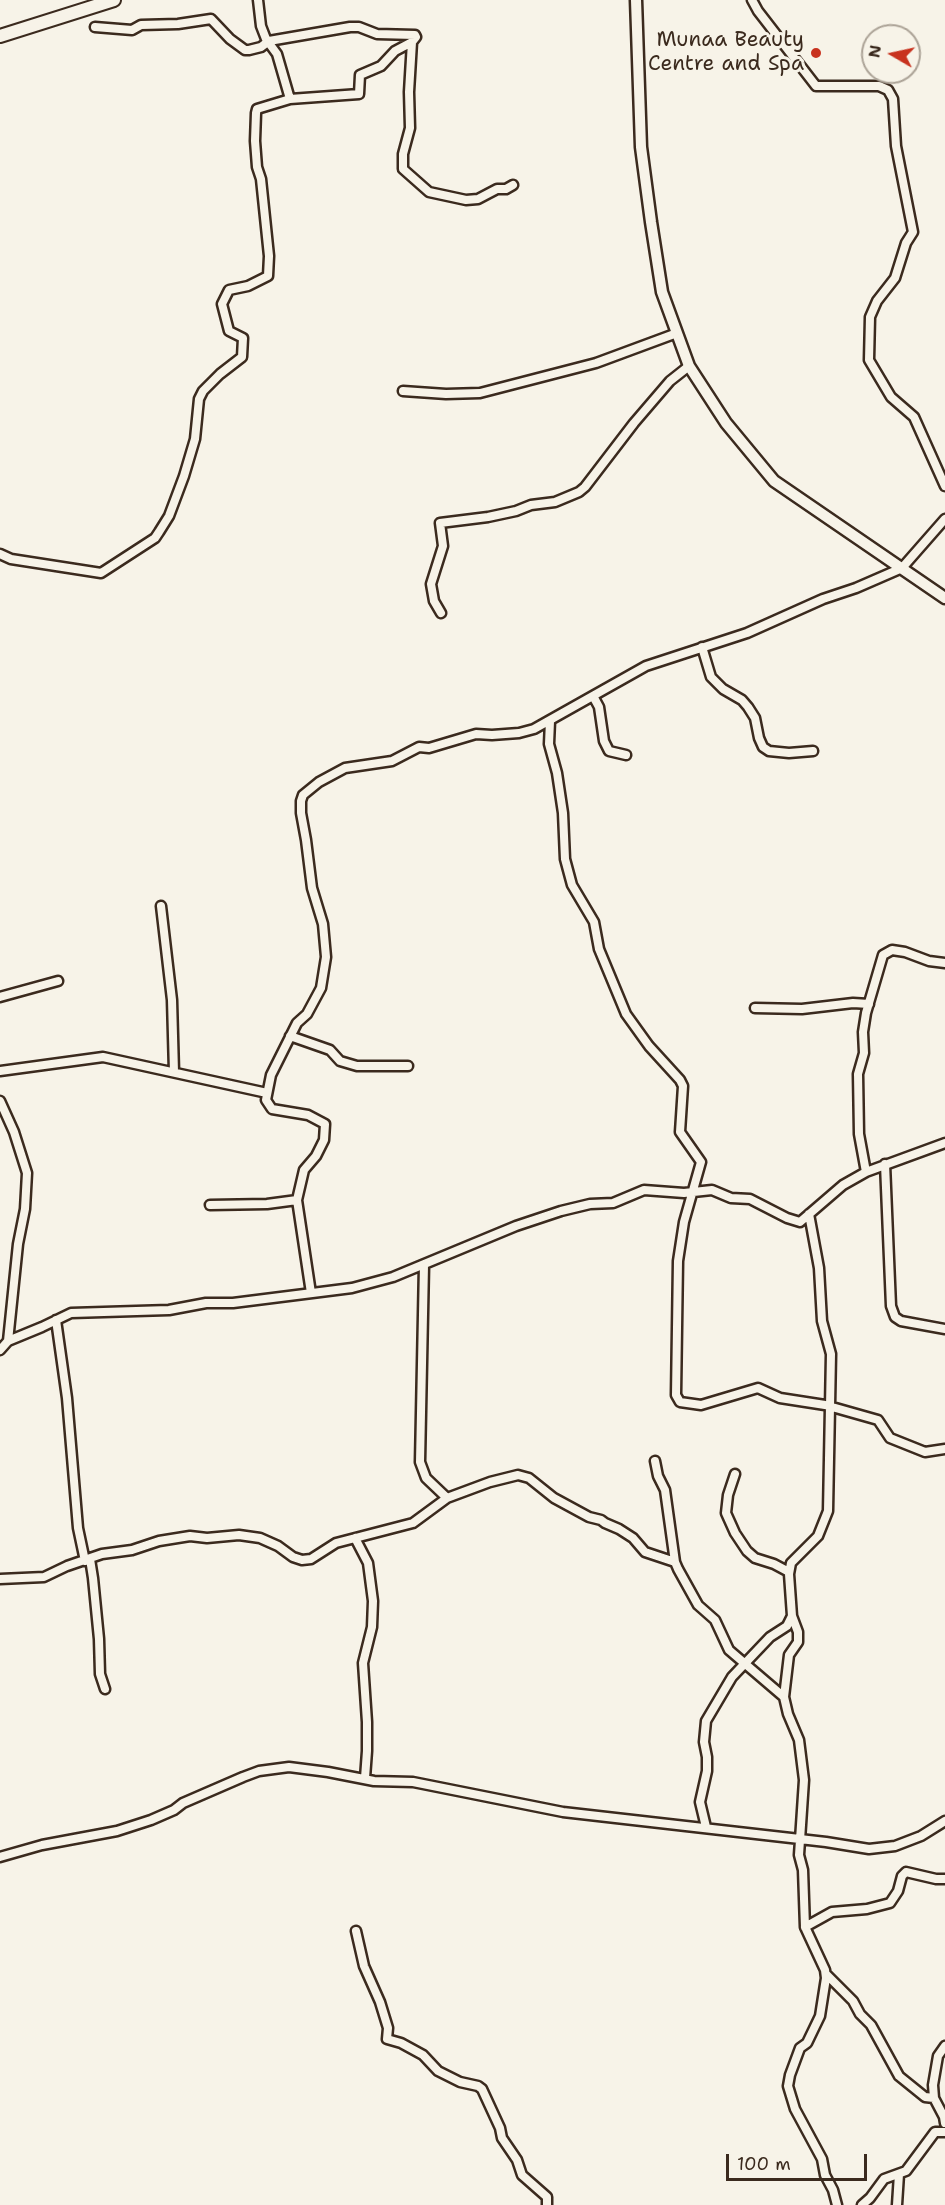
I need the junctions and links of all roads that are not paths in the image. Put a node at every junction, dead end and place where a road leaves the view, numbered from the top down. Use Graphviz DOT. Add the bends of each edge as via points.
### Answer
graph roads {
  1 [pos="114,0"];
  2 [pos="258,0"];
  3 [pos="636,0"];
  4 [pos="752,0"];
  5 [pos="95,27"];
  6 [pos="0,36"];
  7 [pos="268,42"];
  8 [pos="412,42"];
  9 [pos="290,99"];
  10 [pos="513,185"];
  11 [pos="677,333"];
  12 [pos="689,366"];
  13 [pos="403,391"];
  14 [pos="945,486"];
  15 [pos="945,519"];
  16 [pos="0,554"];
  17 [pos="902,568"];
  18 [pos="945,598"];
  19 [pos="441,613"];
  20 [pos="702,648"];
  21 [pos="593,696"];
  22 [pos="550,721"];
  23 [pos="813,751"];
  24 [pos="626,755"];
  25 [pos="160,906"];
  26 [pos="945,963"];
  27 [pos="58,981"];
  28 [pos="0,997"];
  29 [pos="869,1004"];
  30 [pos="755,1008"];
  31 [pos="290,1036"];
  32 [pos="408,1066"];
  33 [pos="0,1071"];
  34 [pos="174,1072"];
  35 [pos="267,1093"];
  36 [pos="0,1101"];
  37 [pos="945,1143"];
  38 [pos="885,1164"];
  39 [pos="866,1172"];
  40 [pos="694,1192"];
  41 [pos="297,1200"];
  42 [pos="210,1204"];
  43 [pos="808,1214"];
  44 [pos="424,1266"];
  45 [pos="311,1293"];
  46 [pos="56,1320"];
  47 [pos="945,1329"];
  48 [pos="8,1341"];
  49 [pos="0,1350"];
  50 [pos="829,1406"];
  51 [pos="945,1449"];
  52 [pos="655,1461"];
  53 [pos="735,1474"];
  54 [pos="447,1498"];
  55 [pos="355,1538"];
  56 [pos="87,1560"];
  57 [pos="675,1562"];
  58 [pos="789,1572"];
  59 [pos="0,1580"];
  60 [pos="792,1616"];
  61 [pos="745,1664"];
  62 [pos="105,1689"];
  63 [pos="784,1697"];
  64 [pos="365,1778"];
  65 [pos="945,1821"];
  66 [pos="705,1827"];
  67 [pos="800,1840"];
  68 [pos="0,1857"];
  69 [pos="945,1879"];
  70 [pos="805,1927"];
  71 [pos="357,1931"];
  72 [pos="826,1974"];
  73 [pos="945,2046"];
  74 [pos="934,2098"];
  75 [pos="945,2123"];
  76 [pos="945,2132"];
  77 [pos="899,2174"];
  78 [pos="547,2205"];
  79 [pos="837,2205"];
  80 [pos="862,2205"];
  81 [pos="897,2205"];
  1 -- 6 [label="main road"];
  2 -- 7 [label="street" via="261,26"];
  3 -- 11 [label="street" via="646,190 662,292"];
  4 -- 14 [label="street" via="816,86 879,86 888,90 893,99 896,146 913,232 896,278 877,301 870,317 869,360 891,397 914,417"];
  5 -- 7 [label="street" via="132,30 211,19 245,50"];
  7 -- 8 [label="street" via="359,27 377,34 415,35"];
  7 -- 9 [label="street" via="277,54"];
  8 -- 9 [label="street" via="394,51 381,66 360,75 359,94"];
  8 -- 10 [label="street" via="410,128 403,169 429,192 466,200"];
  9 -- 16 [label="street" via="257,109 256,113 255,141 268,276 229,290 222,304 229,331 243,338 242,357 220,374 199,399 195,438 184,476 159,532 101,573"];
  11 -- 12 [label="street"];
  11 -- 13 [label="street" via="596,363 480,393"];
  12 -- 17 [label="street" via="726,423 774,482"];
  12 -- 19 [label="street" via="670,381 579,492 506,513 440,523 443,546 431,584"];
  15 -- 17 [label="street"];
  17 -- 18 [label="street"];
  17 -- 20 [label="street"];
  20 -- 21 [label="street" via="646,666"];
  20 -- 23 [label="street" via="711,677 742,699 755,718 763,747 774,752"];
  21 -- 22 [label="street"];
  21 -- 24 [label="street" via="609,751"];
  22 -- 31 [label="street" via="519,733 476,734 419,747 392,761 345,768 303,795 301,813 312,888 324,924 326,957 321,988"];
  22 -- 40 [label="street" via="549,744 565,830 565,859 573,885 594,922 599,949 626,1014 683,1086 680,1132 701,1162"];
  25 -- 34 [label="street" via="172,1000"];
  26 -- 29 [label="street" via="892,950 883,955"];
  27 -- 28 [label="street"];
  29 -- 30 [label="street"];
  29 -- 39 [label="street" via="858,1074 859,1134"];
  31 -- 32 [label="street" via="330,1050 340,1061 357,1066"];
  31 -- 35 [label="street" via="271,1075"];
  33 -- 34 [label="street" via="103,1057"];
  34 -- 35 [label="street"];
  35 -- 41 [label="street" via="272,1108 308,1115 324,1124 324,1140 304,1170"];
  36 -- 48 [label="street" via="27,1173"];
  37 -- 38 [label="street"];
  38 -- 39 [label="street"];
  38 -- 47 [label="street" via="891,1306 895,1317"];
  39 -- 43 [label="street"];
  40 -- 43 [label="street" via="711,1190 731,1198 750,1199 800,1222"];
  40 -- 44 [label="street" via="644,1190 613,1203 561,1211"];
  40 -- 50 [label="street" via="678,1261 676,1395 680,1402 701,1405 758,1388 780,1398"];
  41 -- 42 [label="street"];
  41 -- 45 [label="street"];
  43 -- 50 [label="street" via="819,1269 822,1321 831,1354"];
  44 -- 45 [label="street" via="352,1288"];
  44 -- 54 [label="street" via="420,1462 426,1478"];
  45 -- 46 [label="street" via="169,1310 70,1312"];
  46 -- 48 [label="street"];
  46 -- 56 [label="street" via="78,1528"];
  48 -- 49 [label="street"];
  50 -- 51 [label="street" via="878,1420 890,1438 925,1452"];
  50 -- 58 [label="street" via="828,1511 818,1536 791,1563"];
  52 -- 57 [label="street" via="665,1490"];
  53 -- 58 [label="street" via="726,1514 735,1533 755,1558"];
  54 -- 55 [label="street" via="413,1523"];
  54 -- 57 [label="street" via="497,1479 523,1476 554,1498 620,1529 645,1552"];
  55 -- 56 [label="street" via="302,1560 260,1538 239,1535 159,1541"];
  55 -- 64 [label="street" via="368,1563 373,1601 372,1627 363,1662 368,1751"];
  56 -- 59 [label="street" via="44,1577"];
  56 -- 62 [label="street" via="93,1578 100,1674"];
  57 -- 61 [label="street" via="698,1605 714,1620 729,1650"];
  58 -- 60 [label="street"];
  60 -- 61 [label="street"];
  60 -- 63 [label="street" via="798,1642 789,1655"];
  61 -- 63 [label="street"];
  61 -- 66 [label="street" via="732,1677 706,1721 707,1771 700,1802"];
  63 -- 67 [label="street" via="802,1758"];
  64 -- 66 [label="street" via="413,1782 563,1812"];
  64 -- 68 [label="street" via="289,1767 259,1771 152,1820"];
  65 -- 67 [label="street" via="895,1846 869,1849"];
  66 -- 67 [label="street"];
  67 -- 70 [label="street"];
  69 -- 70 [label="street" via="906,1872 890,1903 832,1912"];
  70 -- 72 [label="street"];
  71 -- 78 [label="street" via="364,1966 388,2028 387,2039 423,2055 438,2071 482,2089 522,2175 547,2198"];
  72 -- 74 [label="street" via="871,2025 899,2076 926,2097"];
  72 -- 79 [label="street" via="820,2016 807,2043 800,2048 788,2086 795,2109 822,2159"];
  73 -- 74 [label="street" via="934,2071"];
  74 -- 75 [label="street"];
  76 -- 77 [label="street" via="935,2132 906,2171"];
  77 -- 80 [label="street" via="884,2179"];
  77 -- 81 [label="street"];
}
